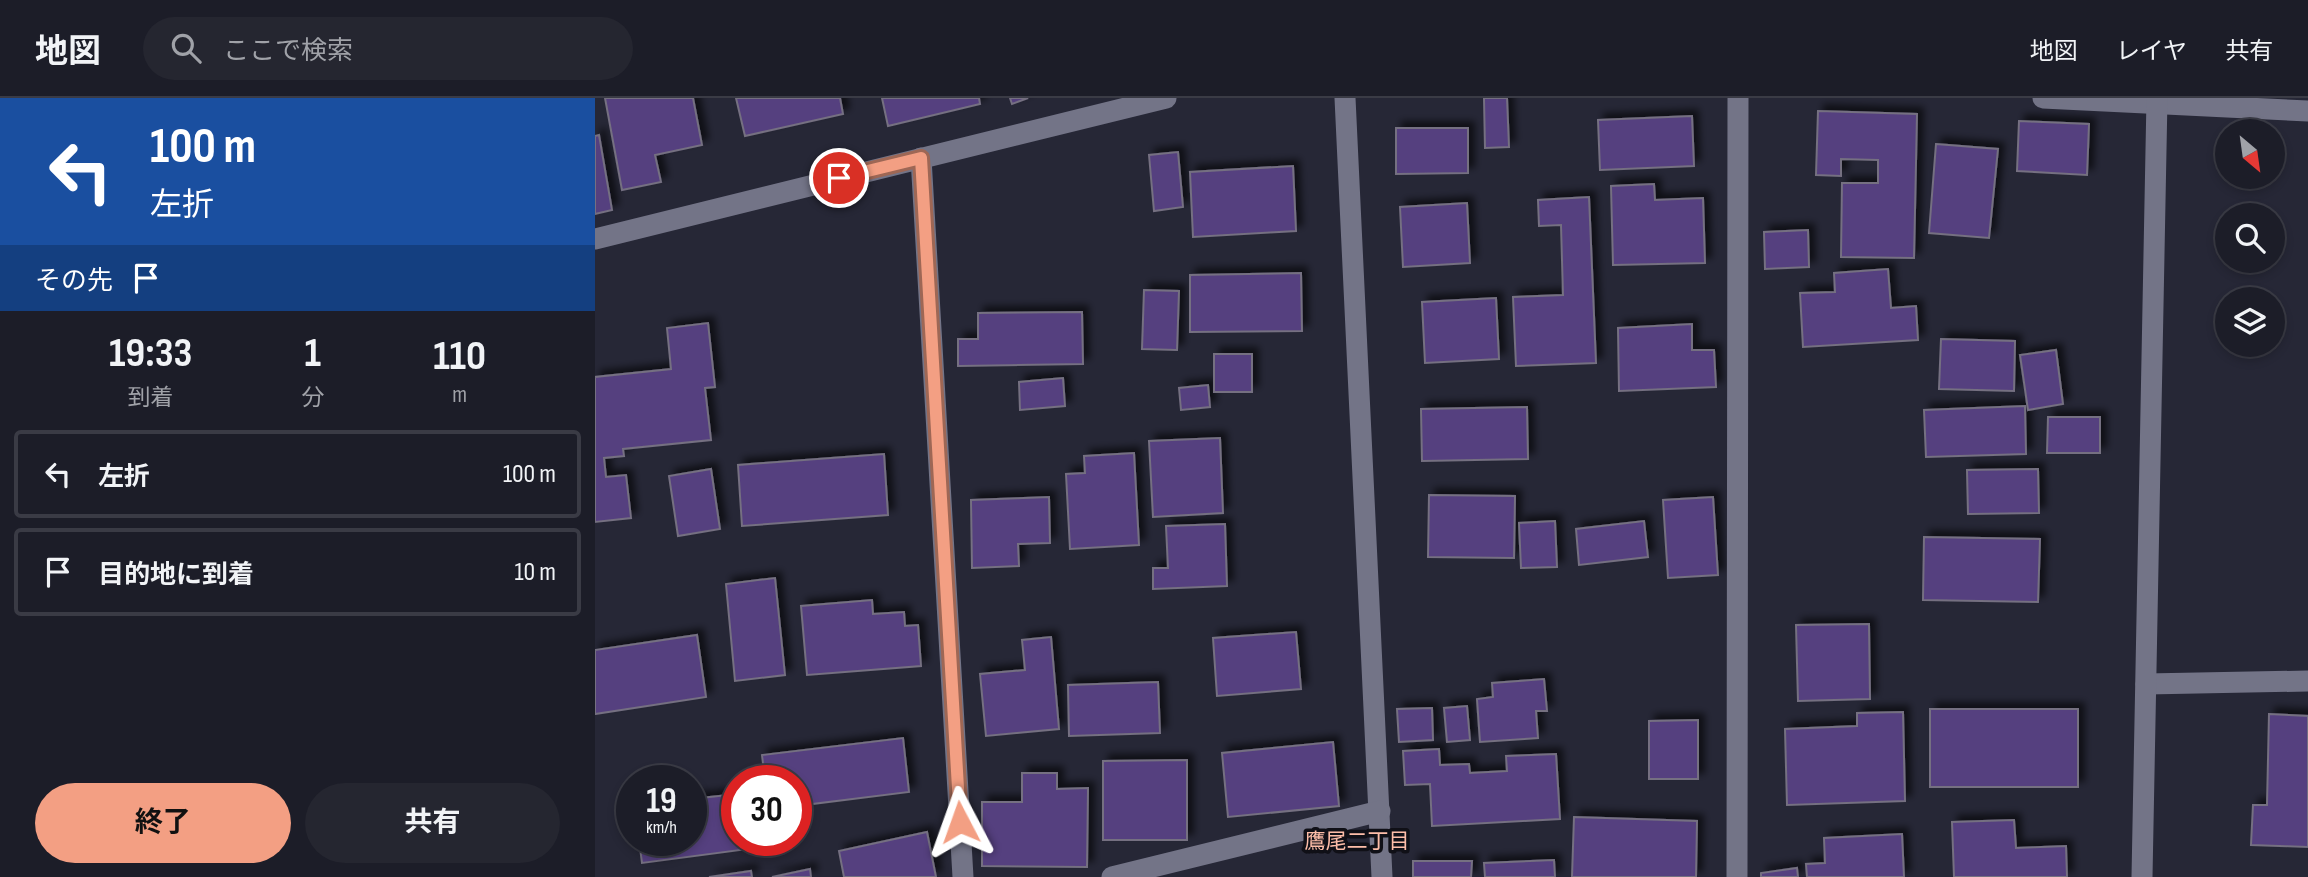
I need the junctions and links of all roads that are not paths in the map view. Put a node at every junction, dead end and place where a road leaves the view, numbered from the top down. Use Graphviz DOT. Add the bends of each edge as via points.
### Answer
graph roads {
  1 [pos="1166,98"];
  2 [pos="1345,98"];
  3 [pos="1738,98"];
  4 [pos="2043,98"];
  5 [pos="2157,102"];
  6 [pos="2308,111"];
  7 [pos="921,158"];
  8 [pos="595,240"];
  9 [pos="2308,681"];
  10 [pos="2146,684"];
  11 [pos="1380,811"];
  12 [pos="963,877"];
  13 [pos="1112,877"];
  14 [pos="1382,877"];
  15 [pos="1737,877"];
  16 [pos="2142,877"];
  1 -- 7 [label="street"];
  2 -- 11 [label="street"];
  3 -- 15 [label="street"];
  4 -- 5 [label="street"];
  5 -- 6 [label="street"];
  5 -- 10 [label="street"];
  7 -- 8 [label="street"];
  7 -- 12 [label="street"];
  9 -- 10 [label="street"];
  10 -- 16 [label="street"];
  11 -- 13 [label="street"];
  11 -- 14 [label="street"];
}
